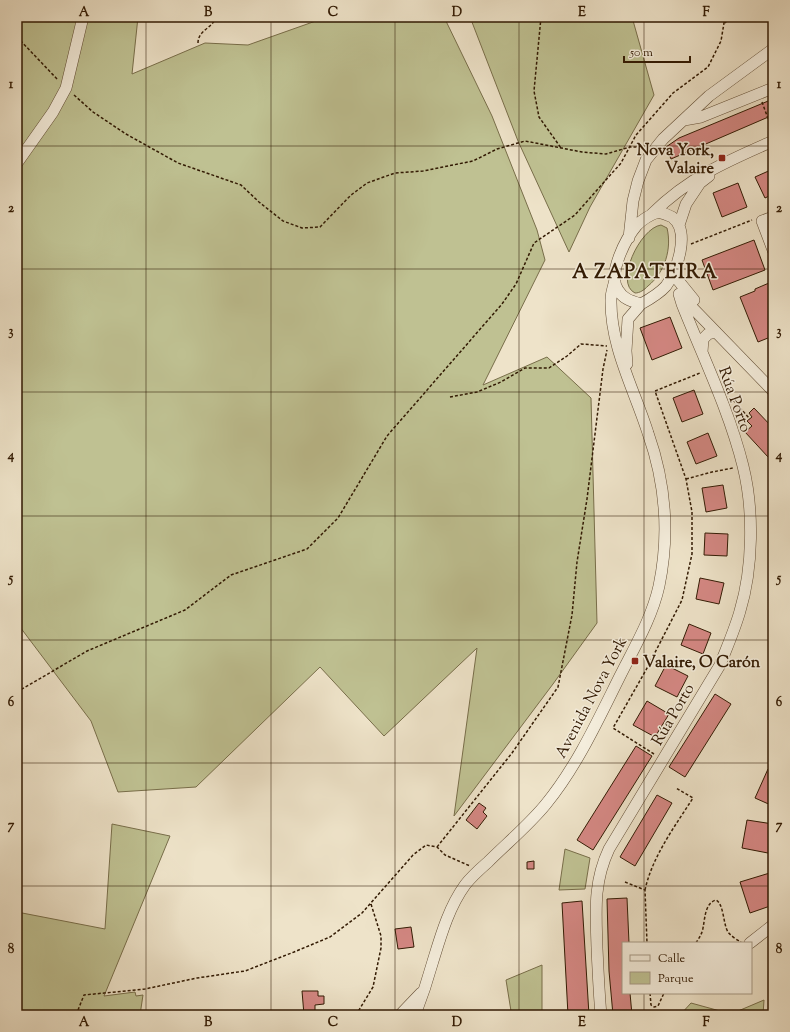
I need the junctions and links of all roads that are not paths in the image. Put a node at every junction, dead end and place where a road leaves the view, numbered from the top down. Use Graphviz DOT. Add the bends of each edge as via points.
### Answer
graph roads {
  1 [pos="84,17"];
  2 [pos="773,49"];
  3 [pos="773,88"];
  4 [pos="684,120"];
  5 [pos="773,141"];
  6 [pos="728,162"];
  7 [pos="17,163"];
  8 [pos="633,201"];
  9 [pos="648,216"];
  10 [pos="773,217"];
  11 [pos="679,226"];
  12 [pos="628,238"];
  13 [pos="773,250"];
  14 [pos="674,272"];
  15 [pos="615,279"];
  16 [pos="666,286"];
  17 [pos="679,294"];
  18 [pos="641,304"];
  19 [pos="698,310"];
  20 [pos="716,332"];
  21 [pos="702,355"];
  22 [pos="629,379"];
  23 [pos="773,390"];
  24 [pos="773,925"];
  25 [pos="751,942"];
  26 [pos="424,990"];
  27 [pos="400,1015"];
  28 [pos="407,1015"];
  29 [pos="411,1015"];
  30 [pos="415,1015"];
  31 [pos="419,1015"];
  32 [pos="600,1015"];
  1 -- 7 [label="street" via="66,88 54,112"];
  2 -- 4 [label="street" via="709,96"];
  3 -- 4 [label="street" via="701,117"];
  4 -- 8 [label="street" via="663,139 646,160"];
  5 -- 6 [label="street"];
  6 -- 9 [label="street" via="697,177"];
  6 -- 11 [label="street" via="700,183 686,204"];
  8 -- 9 [label="street" via="636,211"];
  8 -- 12 [label="street"];
  9 -- 11 [label="street" via="658,212 665,214 673,218"];
  9 -- 12 [label="street"];
  10 -- 13 [label="street" via="762,221"];
  11 -- 14 [label="street" via="682,246"];
  12 -- 15 [label="street" via="617,261"];
  14 -- 16 [label="street"];
  14 -- 19 [label="street"];
  15 -- 18 [label="street" via="616,289 623,297"];
  15 -- 22 [label="street, Avenida Nova York" via="611,297 614,328"];
  16 -- 17 [label="street"];
  16 -- 18 [label="street" via="650,300"];
  17 -- 19 [label="street"];
  17 -- 21 [label="street, Rúa Porto"];
  18 -- 22 [label="street, Avenida Nova York" via="628,320 626,351"];
  19 -- 20 [label="street"];
  19 -- 21 [label="street, Rúa Porto"];
  20 -- 21 [label="street, Rúa Porto" via="703,338"];
  20 -- 23 [label="street"];
  21 -- 32 [label="street, Rúa Porto" via="725,412 743,467 749,506 750,546 746,587 734,632 720,665 609,849 600,873 595,904"];
  22 -- 26 [label="street, Avenida Nova York" via="649,435 661,477 665,504 663,562 650,613 591,733 563,781 535,816 478,871 456,899"];
  24 -- 25 [label="street"];
  26 -- 27 [label="street, Avenida Nova York"];
  26 -- 30 [label="street, Avenida Nova York"];
  26 -- 31 [label="street"];
  28 -- 29 [label="street"];
}
